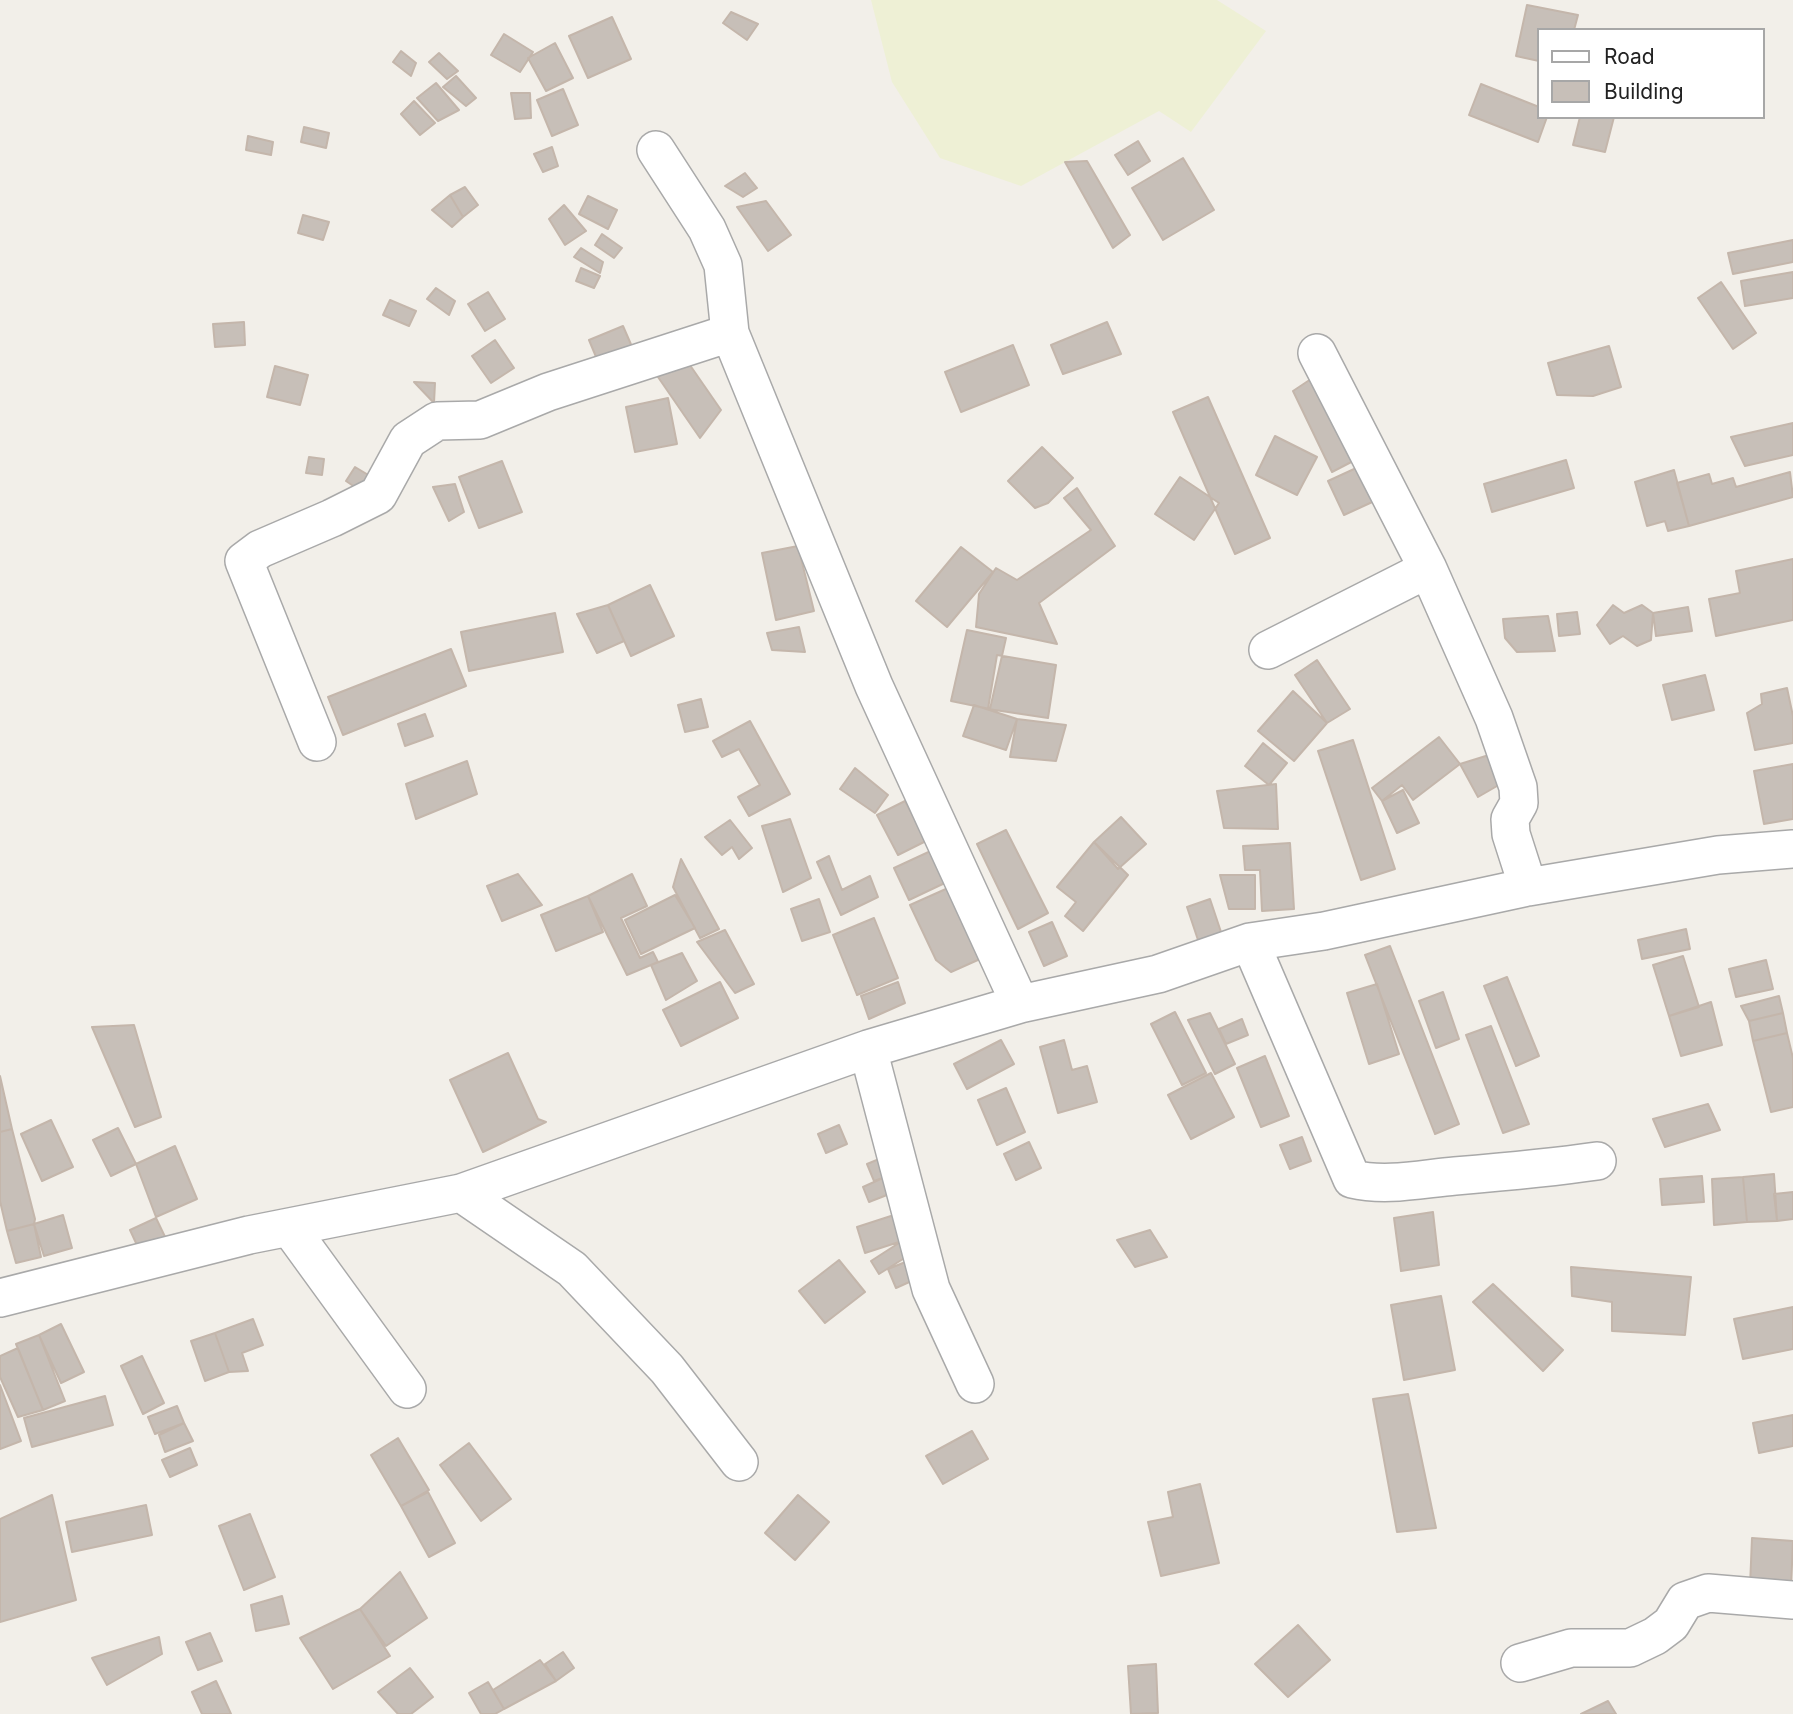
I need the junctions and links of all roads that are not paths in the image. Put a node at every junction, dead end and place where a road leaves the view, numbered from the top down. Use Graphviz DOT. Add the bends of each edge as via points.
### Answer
graph roads {
  1 [pos="656,150"];
  2 [pos="730,333"];
  3 [pos="1317,353"];
  4 [pos="1428,569"];
  5 [pos="1268,650"];
  6 [pos="317,742"];
  7 [pos="1793,849"];
  8 [pos="1528,887"];
  9 [pos="1250,943"];
  10 [pos="1020,1004"];
  11 [pos="868,1049"];
  12 [pos="1597,1161"];
  13 [pos="461,1193"];
  14 [pos="290,1227"];
  15 [pos="0,1298"];
  16 [pos="975,1384"];
  17 [pos="407,1389"];
  18 [pos="739,1462"];
  19 [pos="1793,1600"];
  20 [pos="1520,1662"];
  1 -- 2 [label="street" via="707,229 723,265"];
  2 -- 6 [label="street" via="548,392 480,420 437,421 408,440 378,495 260,549 244,561"];
  2 -- 10 [label="street" via="874,686"];
  3 -- 4 [label="street"];
  4 -- 5 [label="street"];
  4 -- 8 [label="street" via="1494,718 1518,787 1511,834"];
  7 -- 8 [label="street" via="1717,855"];
  8 -- 9 [label="street"];
  9 -- 10 [label="street" via="1158,974"];
  9 -- 12 [label="street" via="1352,1179 1394,1182"];
  10 -- 11 [label="street"];
  11 -- 13 [label="street"];
  11 -- 16 [label="street" via="931,1289"];
  13 -- 14 [label="street"];
  13 -- 18 [label="street" via="572,1269 667,1370"];
  14 -- 15 [label="street"];
  14 -- 17 [label="street"];
  19 -- 20 [label="street" via="1709,1593 1685,1601 1671,1623 1630,1648 1571,1648"];
}
